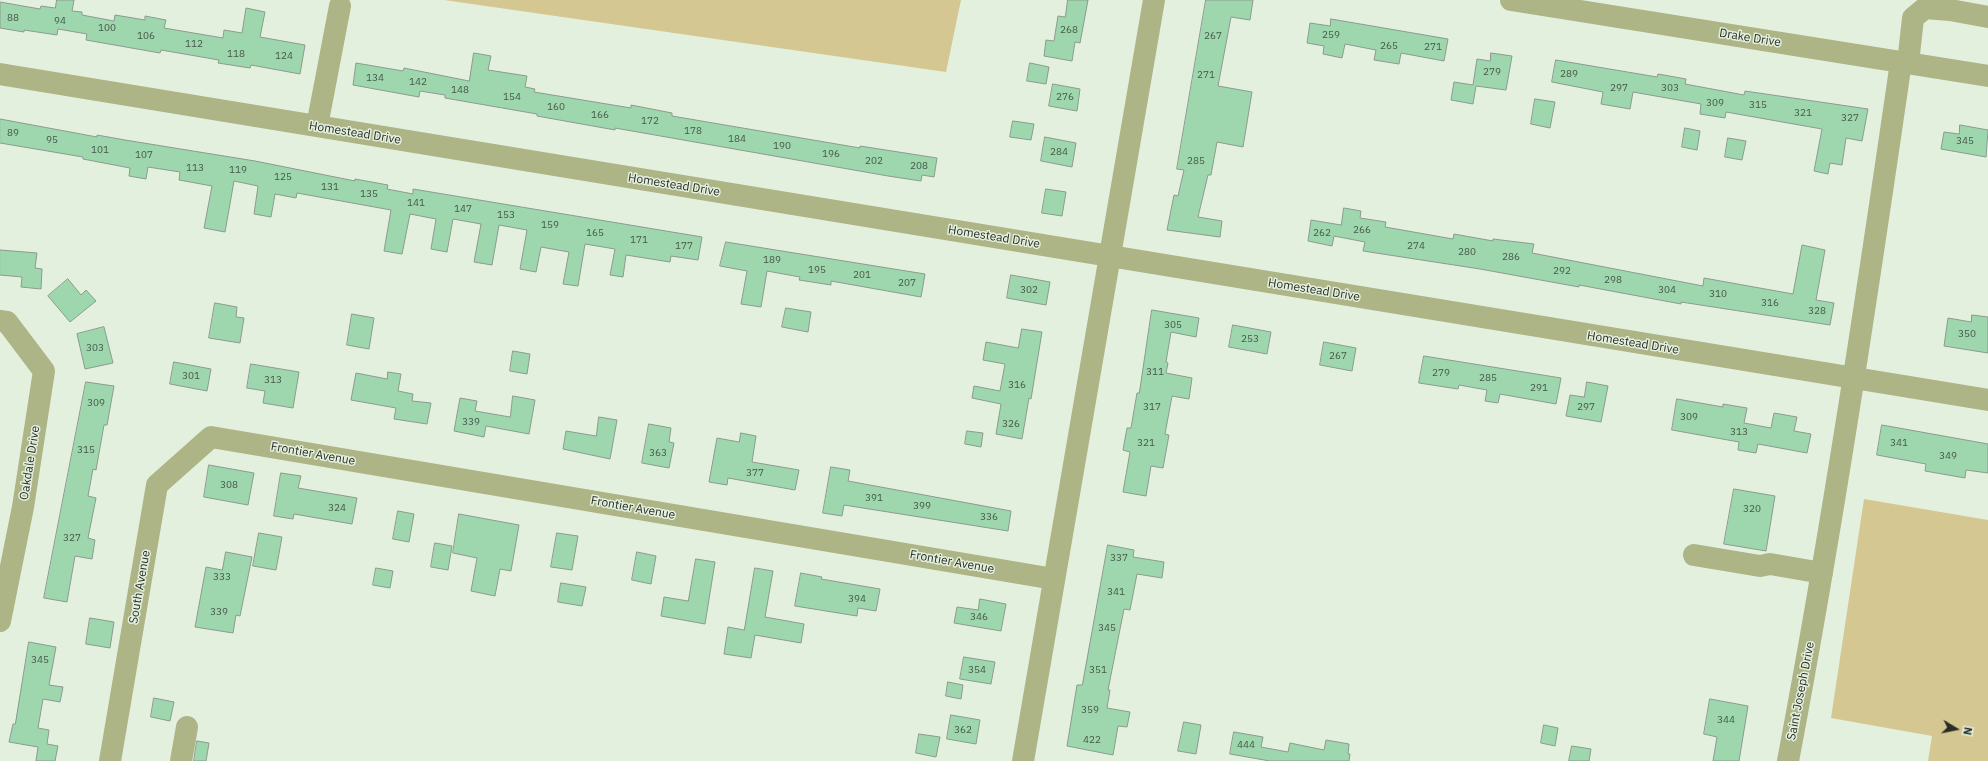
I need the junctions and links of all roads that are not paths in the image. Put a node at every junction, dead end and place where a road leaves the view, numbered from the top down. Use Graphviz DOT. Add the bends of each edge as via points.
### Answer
graph roads {
  1 [pos="1154,0"];
  2 [pos="1511,0"];
  3 [pos="340,6"];
  4 [pos="1988,17"];
  5 [pos="1905,62"];
  6 [pos="0,74"];
  7 [pos="1988,76"];
  8 [pos="317,126"];
  9 [pos="1110,256"];
  10 [pos="0,321"];
  11 [pos="1854,380"];
  12 [pos="1988,400"];
  13 [pos="211,436"];
  14 [pos="1694,555"];
  15 [pos="1822,573"];
  16 [pos="1054,579"];
  17 [pos="0,621"];
  18 [pos="187,727"];
  19 [pos="110,761"];
  20 [pos="181,761"];
  21 [pos="1023,761"];
  22 [pos="1788,761"];
  1 -- 9 [label="street"];
  2 -- 5 [label="street, Drake Drive"];
  3 -- 8 [label="street"];
  4 -- 5 [label="street, Saint Joseph Drive" via="1924,8 1913,18"];
  5 -- 7 [label="street, Drake Drive"];
  5 -- 11 [label="street, Saint Joseph Drive"];
  6 -- 8 [label="street, Homestead Drive"];
  8 -- 9 [label="street, Homestead Drive"];
  9 -- 11 [label="street, Homestead Drive"];
  9 -- 16 [label="street"];
  10 -- 17 [label="street, Oakdale Drive" via="7,322 44,371 23,507"];
  11 -- 12 [label="street, Homestead Drive"];
  11 -- 15 [label="street, Saint Joseph Drive"];
  13 -- 16 [label="street, Frontier Avenue"];
  13 -- 19 [label="street, South Avenue" via="157,485"];
  14 -- 15 [label="street"];
  15 -- 22 [label="street, Saint Joseph Drive"];
  16 -- 21 [label="street"];
  18 -- 20 [label="street"];
}
